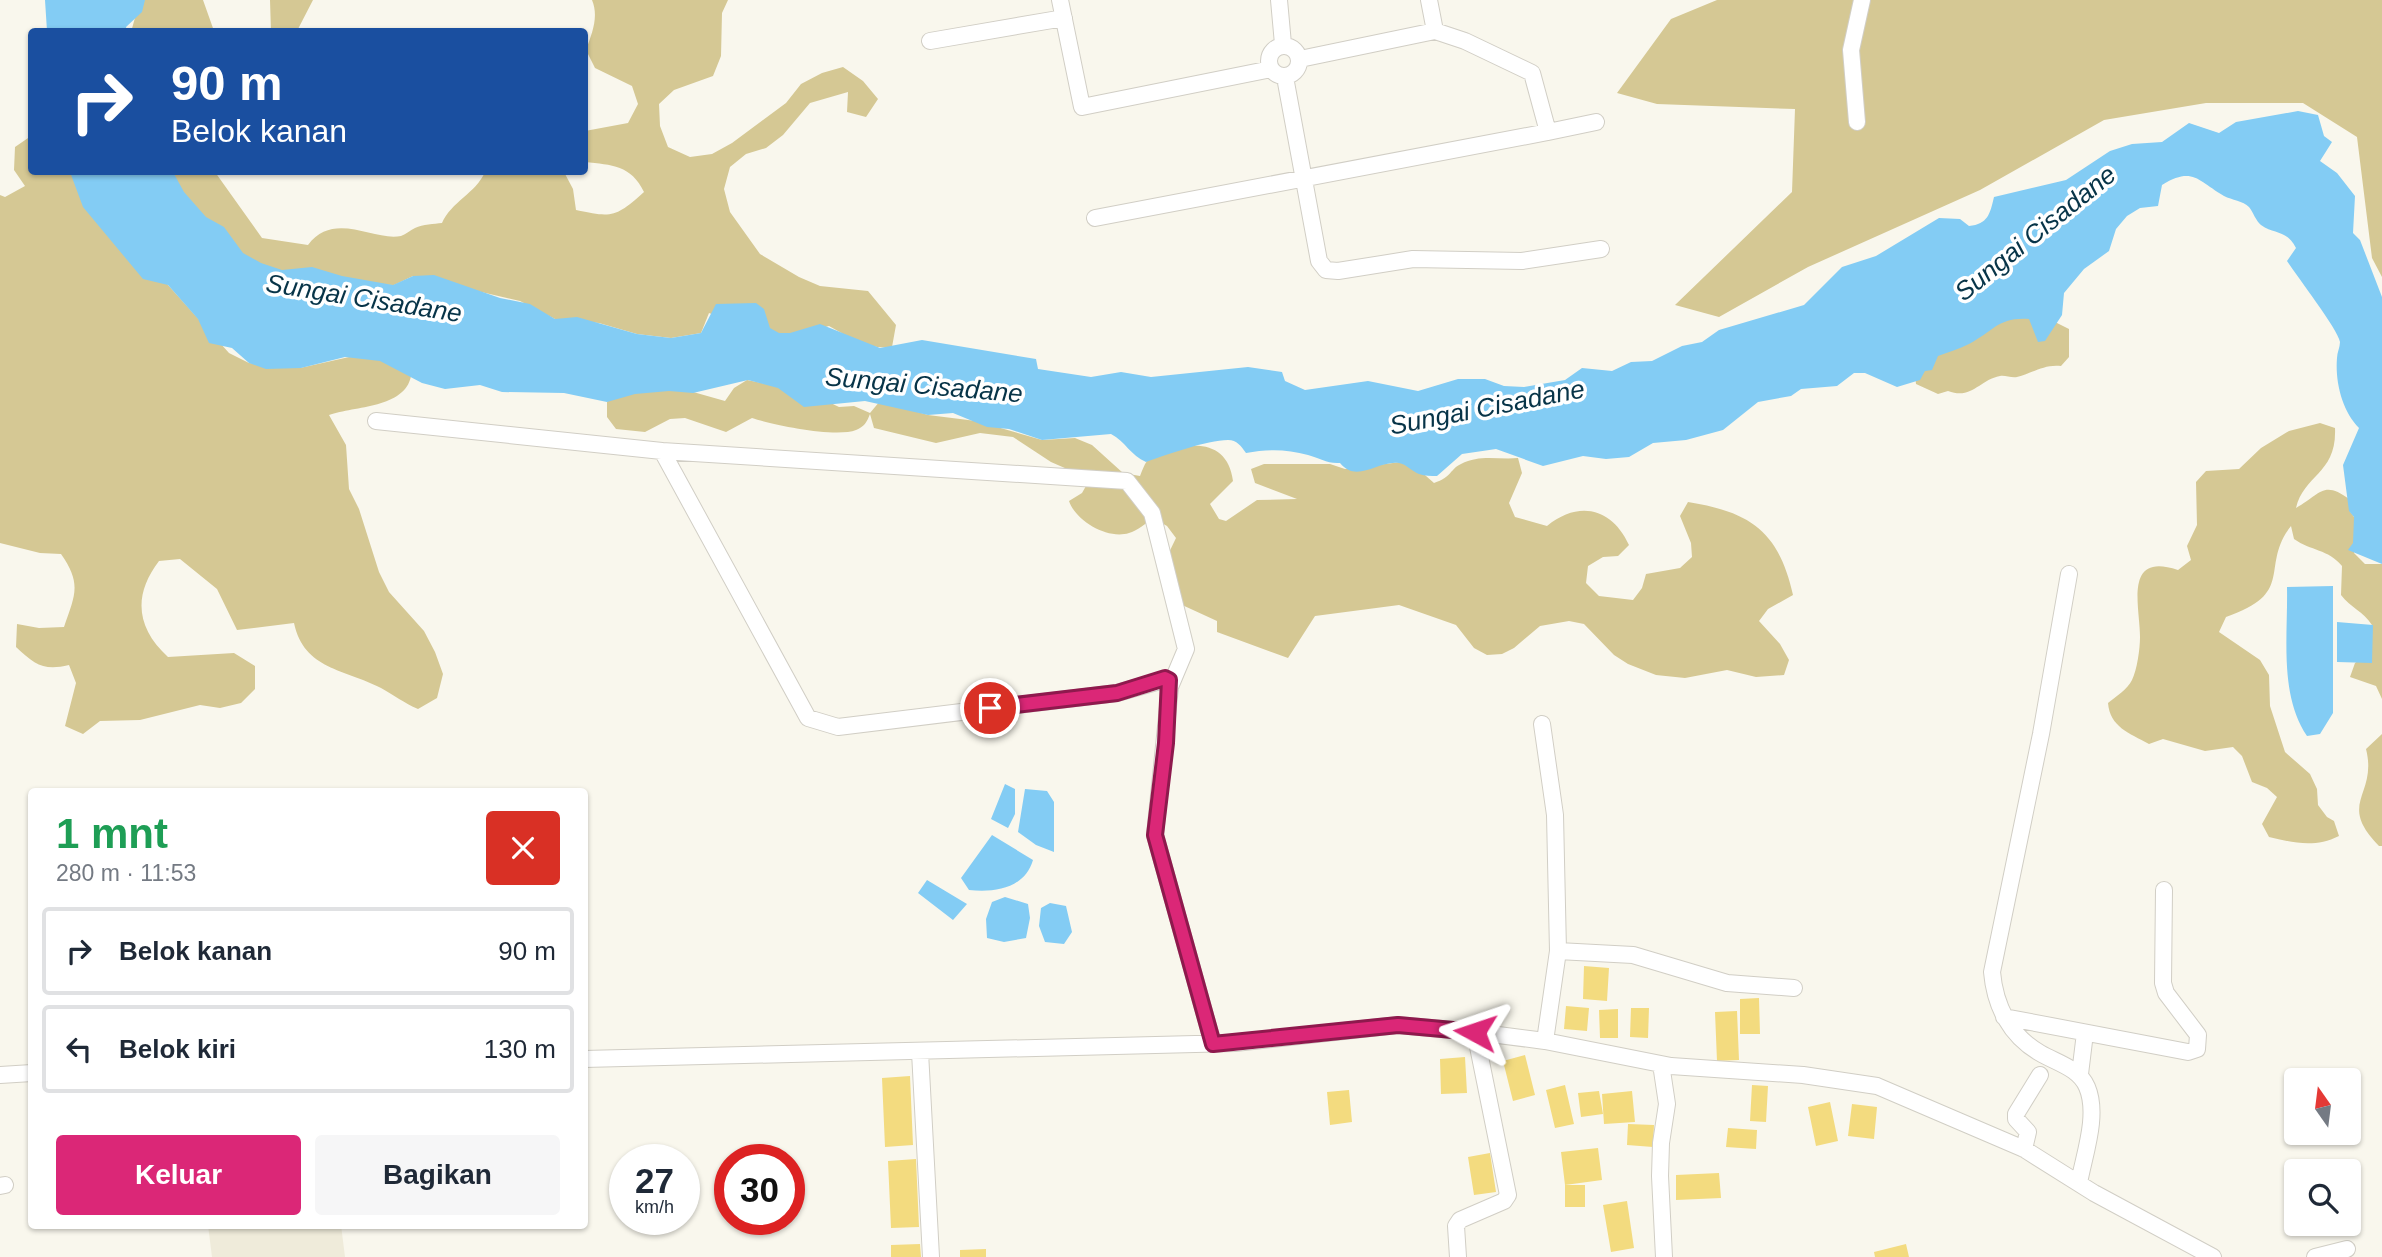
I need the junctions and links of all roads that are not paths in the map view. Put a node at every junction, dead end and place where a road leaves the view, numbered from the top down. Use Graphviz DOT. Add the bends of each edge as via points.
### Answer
graph roads {
  1 [pos="1060,0"];
  2 [pos="1279,0"];
  3 [pos="1429,0"];
  4 [pos="1861,0"];
  5 [pos="1064,18"];
  6 [pos="1435,31"];
  7 [pos="930,41"];
  8 [pos="1283,44"];
  9 [pos="1300,59"];
  10 [pos="1278,73"];
  11 [pos="1597,122"];
  12 [pos="1857,122"];
  13 [pos="1548,132"];
  14 [pos="1303,178"];
  15 [pos="1095,218"];
  16 [pos="1601,249"];
  17 [pos="376,422"];
  18 [pos="662,451"];
  19 [pos="2069,574"];
  20 [pos="1170,687"];
  21 [pos="1542,724"];
  22 [pos="2164,890"];
  23 [pos="1558,951"];
  24 [pos="1794,988"];
  25 [pos="2004,1017"];
  26 [pos="1475,1032"];
  27 [pos="2085,1033"];
  28 [pos="1545,1041"];
  29 [pos="1213,1044"];
  30 [pos="920,1052"];
  31 [pos="588,1059"];
  32 [pos="1661,1064"];
  33 [pos="28,1073"];
  34 [pos="2080,1074"];
  35 [pos="0,1075"];
  36 [pos="2040,1075"];
  37 [pos="2024,1149"];
  38 [pos="2079,1184"];
  39 [pos="2347,1250"];
  40 [pos="931,1257"];
  41 [pos="1458,1257"];
  42 [pos="1664,1257"];
  43 [pos="2213,1257"];
  44 [pos="2315,1257"];
  1 -- 5 [label="street"];
  2 -- 8 [label="street"];
  3 -- 6 [label="street"];
  4 -- 12 [label="street" via="1851,50"];
  5 -- 7 [label="street"];
  5 -- 10 [label="street" via="1082,107"];
  6 -- 9 [label="street"];
  6 -- 13 [label="street" via="1532,73"];
  8 -- 9 [label="street"];
  8 -- 10 [label="street" via="1270,53"];
  9 -- 10 [label="street" via="1297,69"];
  10 -- 14 [label="street"];
  11 -- 13 [label="street"];
  13 -- 14 [label="street"];
  14 -- 15 [label="street"];
  14 -- 16 [label="street" via="1319,261 1326,270 1413,259 1522,261"];
  17 -- 18 [label="street"];
  18 -- 20 [label="street" via="808,718 838,727 1117,693 1165,678"];
  18 -- 20 [label="street" via="1126,481 1152,513 1186,649"];
  19 -- 25 [label="street" via="1992,972"];
  20 -- 29 [label="street" via="1155,835"];
  21 -- 23 [label="street" via="1555,815"];
  22 -- 27 [label="street" via="2163,983 2198,1035 2197,1049 2188,1052"];
  23 -- 24 [label="street" via="1633,955 1727,983"];
  23 -- 28 [label="street"];
  25 -- 27 [label="street"];
  25 -- 34 [label="street" via="2025,1043"];
  26 -- 28 [label="street"];
  26 -- 29 [label="street" via="1398,1025"];
  26 -- 41 [label="street" via="1508,1195 1460,1220 1456,1226"];
  27 -- 34 [label="street"];
  28 -- 32 [label="street"];
  29 -- 30 [label="street"];
  30 -- 31 [label="street"];
  30 -- 40 [label="street"];
  32 -- 37 [label="street" via="1877,1086"];
  32 -- 42 [label="street" via="1667,1104 1660,1176"];
  33 -- 35 [label="street"];
  34 -- 38 [label="street" via="2092,1111"];
  36 -- 37 [label="street" via="2016,1114 2028,1132"];
  37 -- 38 [label="street"];
  38 -- 43 [label="street"];
  39 -- 44 [label="street"];
}
